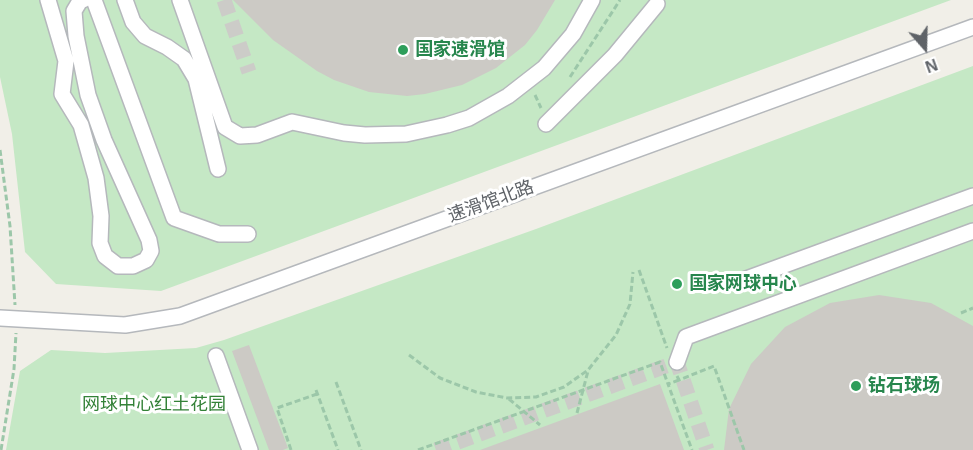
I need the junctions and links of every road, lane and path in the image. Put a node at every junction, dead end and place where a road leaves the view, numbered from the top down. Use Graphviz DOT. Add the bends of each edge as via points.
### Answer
graph roads {
  1 [pos="48,0"];
  2 [pos="83,0"];
  3 [pos="94,0"];
  4 [pos="125,0"];
  5 [pos="180,0"];
  6 [pos="592,0"];
  7 [pos="620,0"];
  8 [pos="657,4"];
  9 [pos="973,27"];
  10 [pos="567,80"];
  11 [pos="527,83"];
  12 [pos="546,124"];
  13 [pos="0,150"];
  14 [pos="218,169"];
  15 [pos="973,196"];
  16 [pos="973,231"];
  17 [pos="248,234"];
  18 [pos="633,272"];
  19 [pos="738,282"];
  20 [pos="973,308"];
  21 [pos="961,313"];
  22 [pos="0,318"];
  23 [pos="16,320"];
  24 [pos="409,355"];
  25 [pos="216,356"];
  26 [pos="677,362"];
  27 [pos="588,370"];
  28 [pos="679,380"];
  29 [pos="336,382"];
  30 [pos="668,384"];
  31 [pos="583,390"];
  32 [pos="507,398"];
  33 [pos="524,411"];
  34 [pos="577,413"];
  35 [pos="540,425"];
  36 [pos="1,450"];
  37 [pos="250,450"];
  38 [pos="291,450"];
  39 [pos="338,450"];
  40 [pos="361,450"];
  41 [pos="418,450"];
  42 [pos="692,450"];
  1 -- 2 [label="street" via="66,61 62,94 81,125 96,178 100,243 105,256 118,266 134,266 146,260 151,251 149,240 88,94 74,11"];
  3 -- 17 [label="street" via="174,218 219,234"];
  4 -- 14 [label="street" via="133,22 145,36 184,59 196,79"];
  5 -- 11 [label="street" via="225,127 240,136 257,135 292,122 344,133 406,134 479,113"];
  6 -- 11 [label="street" via="559,52"];
  7 -- 10 [label="path"];
  8 -- 12 [label="street" via="615,55"];
  9 -- 23 [label="street, 速滑馆北路" via="180,316 125,325"];
  11 -- 12 [label="path"];
  13 -- 23 [label="path"];
  15 -- 19 [label="street"];
  16 -- 26 [label="street" via="686,337"];
  18 -- 27 [label="path" via="626,314"];
  20 -- 21 [label="path"];
  22 -- 23 [label="street, 速滑馆北路"];
  23 -- 36 [label="path" via="14,369"];
  24 -- 32 [label="path" via="440,378 476,392"];
  25 -- 37 [label="street"];
  27 -- 31 [label="path"];
  27 -- 32 [label="path" via="564,387 536,397"];
  28 -- 30 [label="path"];
  29 -- 40 [label="path"];
  30 -- 31 [label="path" via="660,362"];
  30 -- 42 [label="path"];
  31 -- 33 [label="path"];
  31 -- 34 [label="path"];
  32 -- 33 [label="path"];
  33 -- 35 [label="path"];
  33 -- 41 [label="path"];
  38 -- 39 [label="path" via="277,408 316,392"];
}
